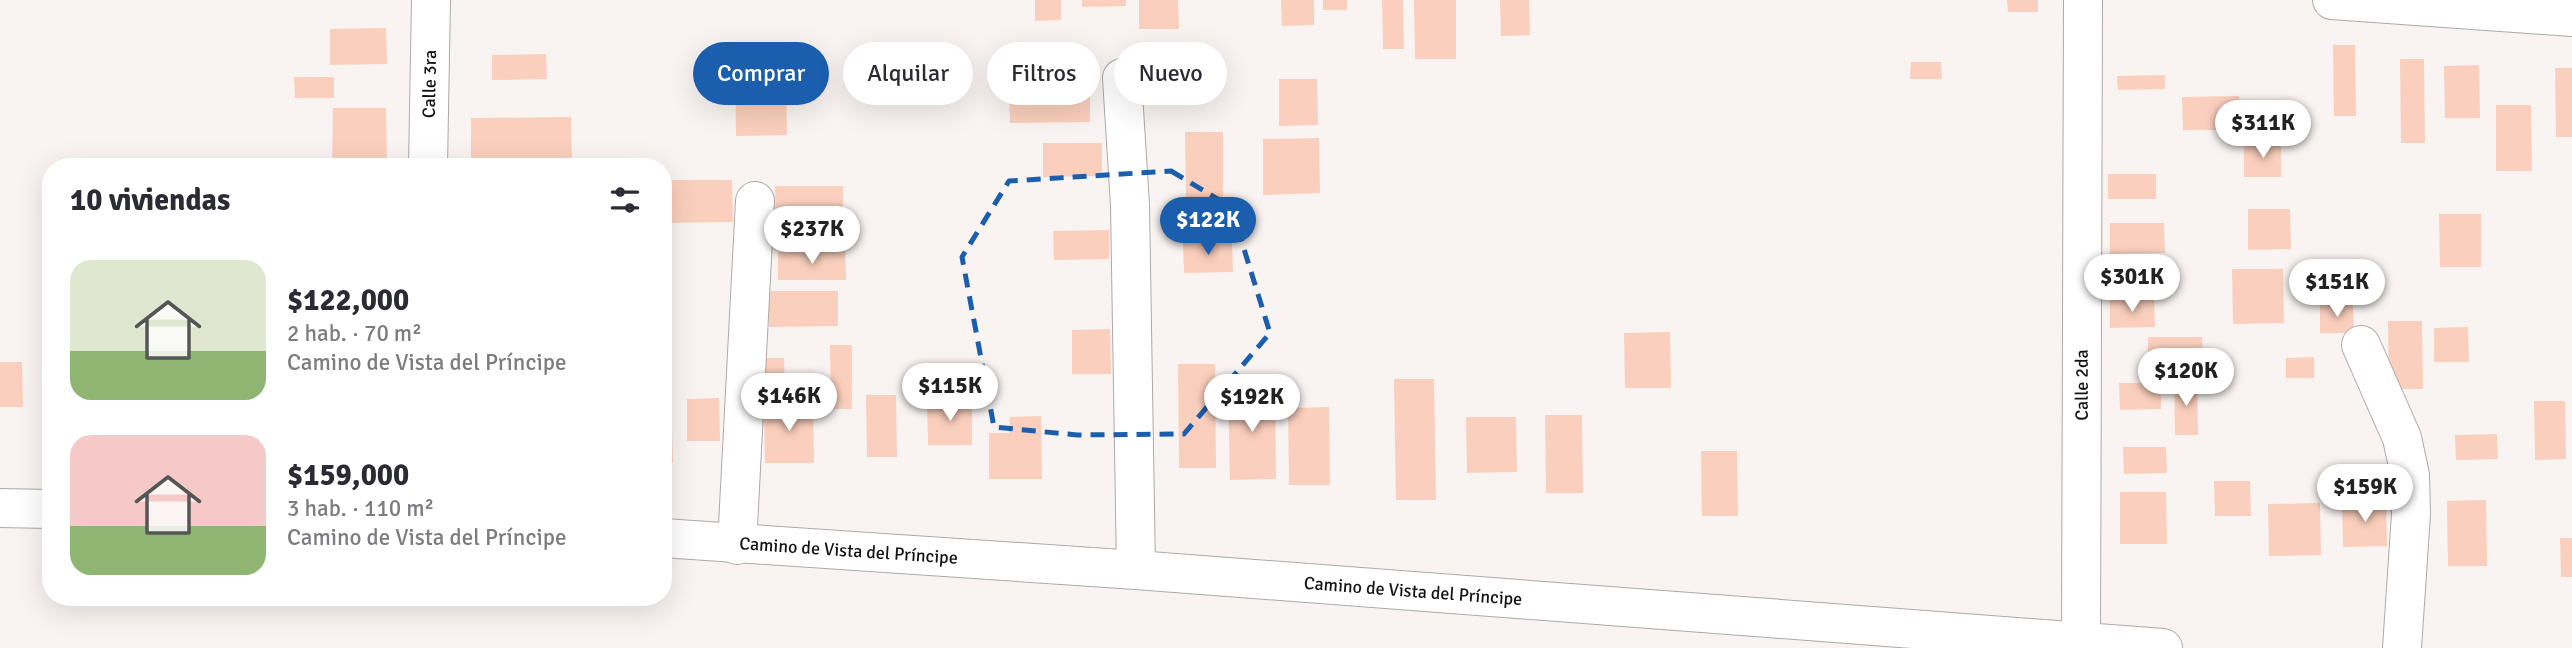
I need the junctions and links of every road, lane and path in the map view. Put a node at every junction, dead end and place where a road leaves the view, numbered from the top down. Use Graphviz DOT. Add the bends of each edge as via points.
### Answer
graph roads {
  1 [pos="431,0"];
  2 [pos="2082,0"];
  3 [pos="2332,0"];
  4 [pos="2572,17"];
  5 [pos="1124,105"];
  6 [pos="428,158"];
  7 [pos="755,201"];
  8 [pos="2361,345"];
  9 [pos="0,508"];
  10 [pos="42,509"];
  11 [pos="672,539"];
  12 [pos="737,545"];
  13 [pos="1136,570"];
  14 [pos="2081,642"];
  15 [pos="2163,648"];
  16 [pos="2402,648"];
  1 -- 6 [label="street, Calle 3ra"];
  2 -- 14 [label="street, Calle 2da"];
  3 -- 4 [label="street"];
  5 -- 13 [label="street" via="1130,205"];
  7 -- 12 [label="street"];
  8 -- 16 [label="street" via="2402,438 2410,475"];
  9 -- 10 [label="street"];
  11 -- 12 [label="street, Camino de Vista del Príncipe"];
  12 -- 13 [label="street, Camino de Vista del Príncipe"];
  13 -- 14 [label="street, Camino de Vista del Príncipe"];
  14 -- 15 [label="street, Camino de Vista del Príncipe"];
}
